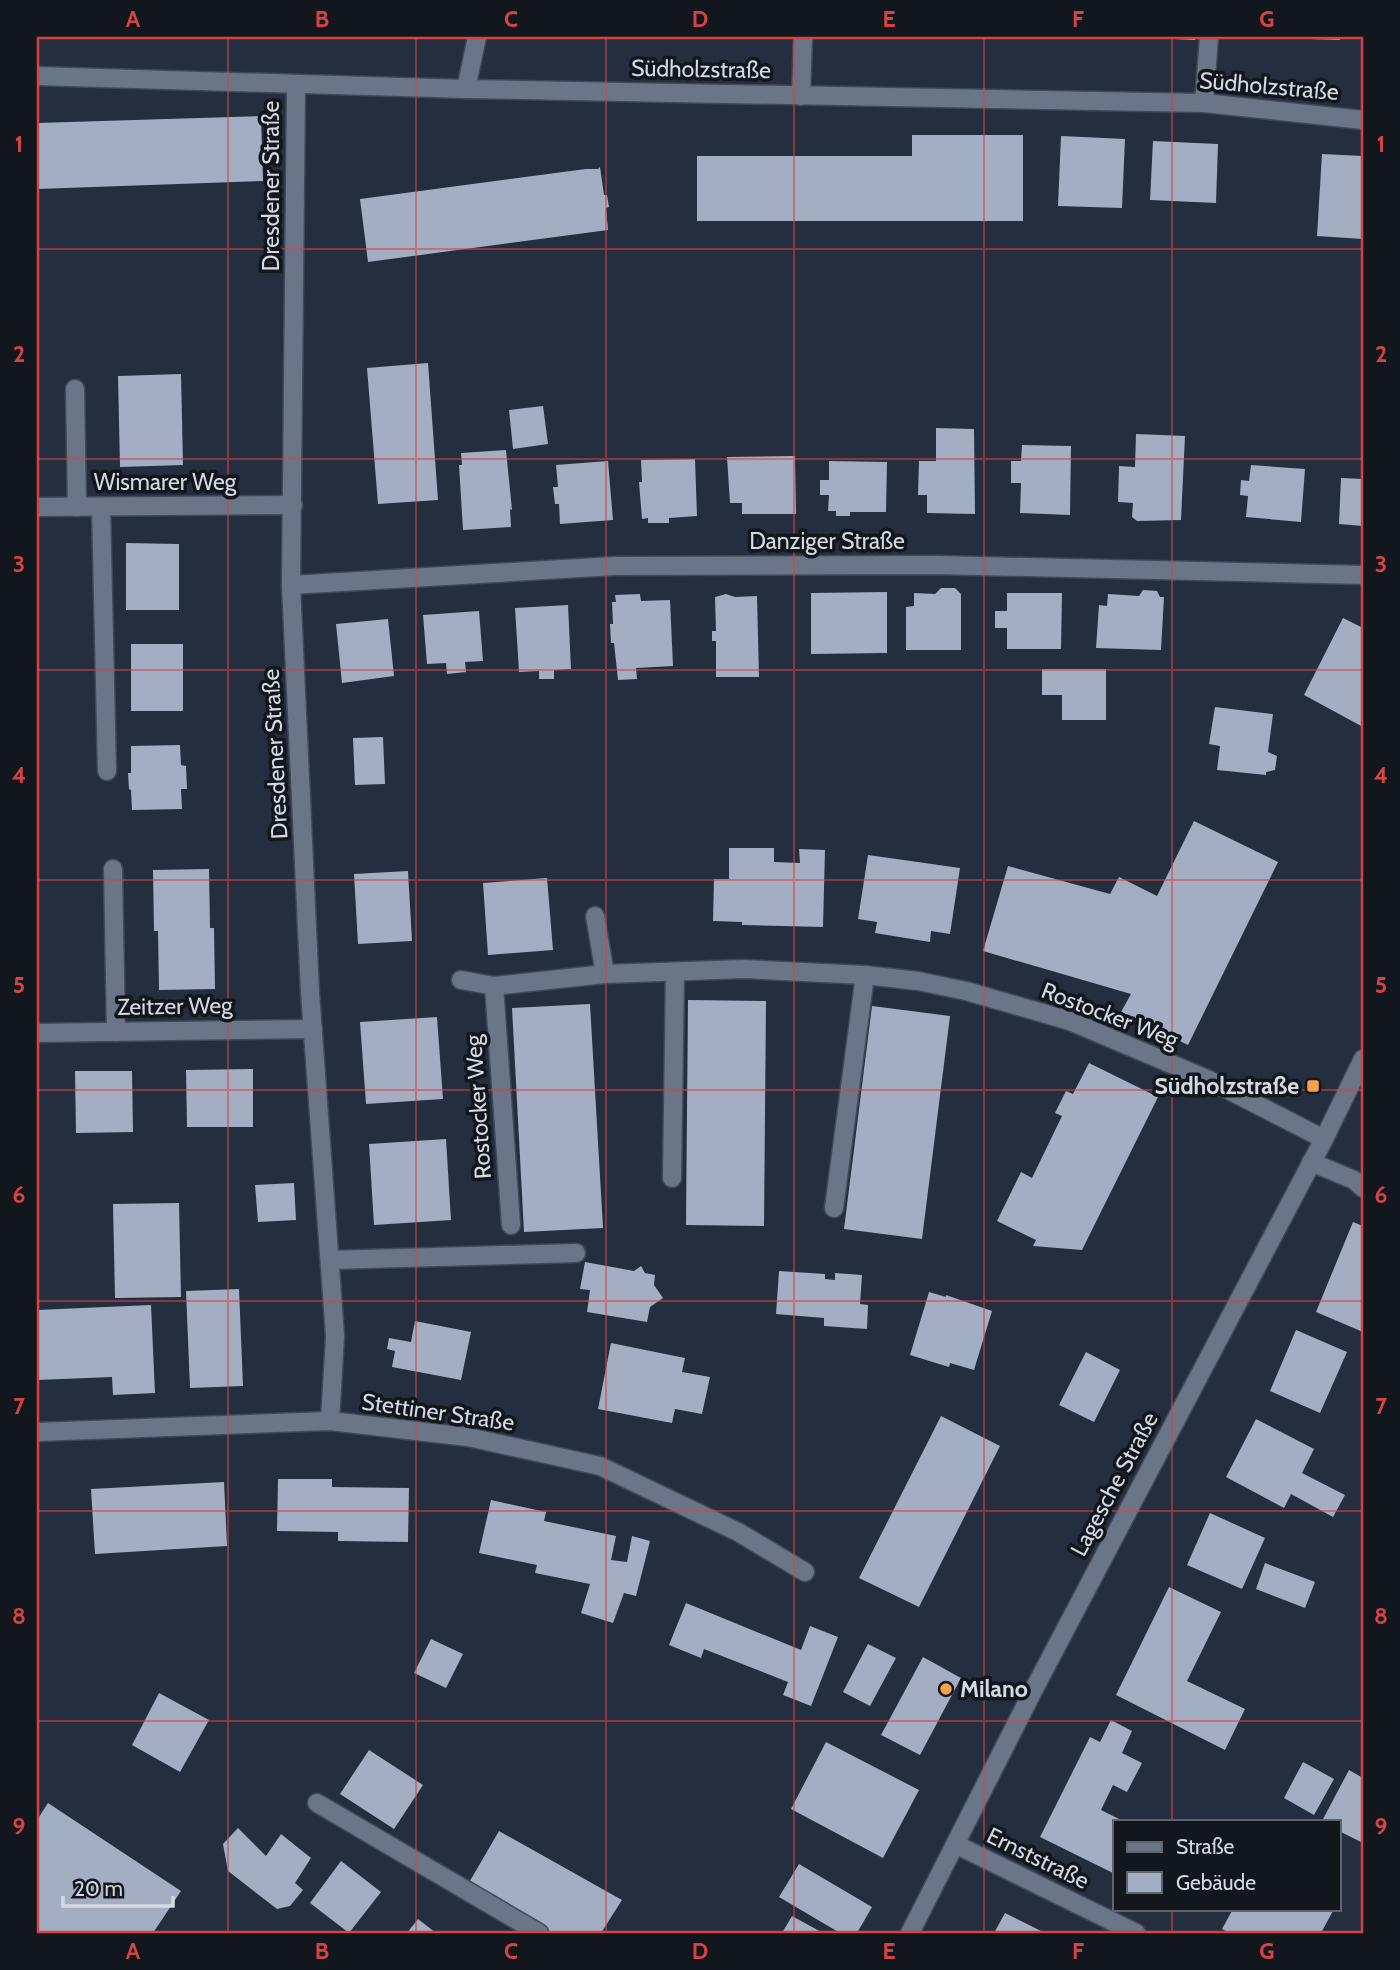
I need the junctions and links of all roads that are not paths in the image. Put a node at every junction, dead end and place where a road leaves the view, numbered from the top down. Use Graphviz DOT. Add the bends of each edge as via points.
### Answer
graph roads {
  1 [pos="477,37"];
  2 [pos="803,37"];
  3 [pos="1209,37"];
  4 [pos="37,76"];
  5 [pos="296,85"];
  6 [pos="466,89"];
  7 [pos="801,96"];
  8 [pos="1203,103"];
  9 [pos="1363,120"];
  10 [pos="75,389"];
  11 [pos="293,505"];
  12 [pos="37,507"];
  13 [pos="77,507"];
  14 [pos="101,507"];
  15 [pos="1363,575"];
  16 [pos="292,585"];
  17 [pos="107,771"];
  18 [pos="113,869"];
  19 [pos="595,916"];
  20 [pos="675,972"];
  21 [pos="605,974"];
  22 [pos="865,975"];
  23 [pos="461,981"];
  24 [pos="494,986"];
  25 [pos="313,1029"];
  26 [pos="116,1032"];
  27 [pos="37,1033"];
  28 [pos="1363,1059"];
  29 [pos="1324,1139"];
  30 [pos="1311,1162"];
  31 [pos="672,1178"];
  32 [pos="1363,1188"];
  33 [pos="834,1208"];
  34 [pos="511,1225"];
  35 [pos="576,1253"];
  36 [pos="330,1260"];
  37 [pos="330,1421"];
  38 [pos="37,1432"];
  39 [pos="804,1572"];
  40 [pos="317,1803"];
  41 [pos="957,1845"];
  42 [pos="538,1933"];
  43 [pos="911,1933"];
  44 [pos="1136,1933"];
  1 -- 6 [label="street"];
  2 -- 7 [label="street"];
  3 -- 8 [label="street"];
  4 -- 5 [label="street, Südholzstraße"];
  5 -- 6 [label="street, Südholzstraße"];
  5 -- 11 [label="street, Dresdener Straße"];
  6 -- 7 [label="street, Südholzstraße"];
  7 -- 8 [label="street, Südholzstraße"];
  8 -- 9 [label="street, Südholzstraße"];
  10 -- 13 [label="street"];
  11 -- 14 [label="street, Wismarer Weg"];
  11 -- 16 [label="street, Dresdener Straße"];
  12 -- 13 [label="street, Wismarer Weg"];
  13 -- 14 [label="street, Wismarer Weg"];
  14 -- 17 [label="street"];
  15 -- 16 [label="street, Danziger Straße" via="937,565 627,566"];
  16 -- 25 [label="street, Dresdener Straße"];
  18 -- 26 [label="street"];
  19 -- 21 [label="street"];
  20 -- 21 [label="street, Rostocker Weg"];
  20 -- 22 [label="street, Rostocker Weg" via="744,969"];
  20 -- 31 [label="street"];
  21 -- 24 [label="street, Rostocker Weg"];
  22 -- 29 [label="street, Rostocker Weg" via="966,991 1070,1021 1209,1080"];
  22 -- 33 [label="street"];
  23 -- 24 [label="street, Rostocker Weg"];
  24 -- 34 [label="street, Rostocker Weg"];
  25 -- 26 [label="street, Zeitzer Weg"];
  25 -- 36 [label="street, Dresdener Straße"];
  26 -- 27 [label="street, Zeitzer Weg"];
  28 -- 29 [label="street, Lagesche Straße"];
  29 -- 30 [label="street, Lagesche Straße"];
  30 -- 32 [label="street"];
  30 -- 41 [label="street, Lagesche Straße"];
  35 -- 36 [label="street"];
  36 -- 37 [label="street, Dresdener Straße" via="335,1336"];
  37 -- 38 [label="street, Stettiner Straße"];
  37 -- 39 [label="street, Stettiner Straße" via="468,1437 600,1466 738,1532"];
  40 -- 42 [label="street"];
  41 -- 43 [label="street, Lagesche Straße"];
  41 -- 44 [label="street, Ernststraße"];
}
